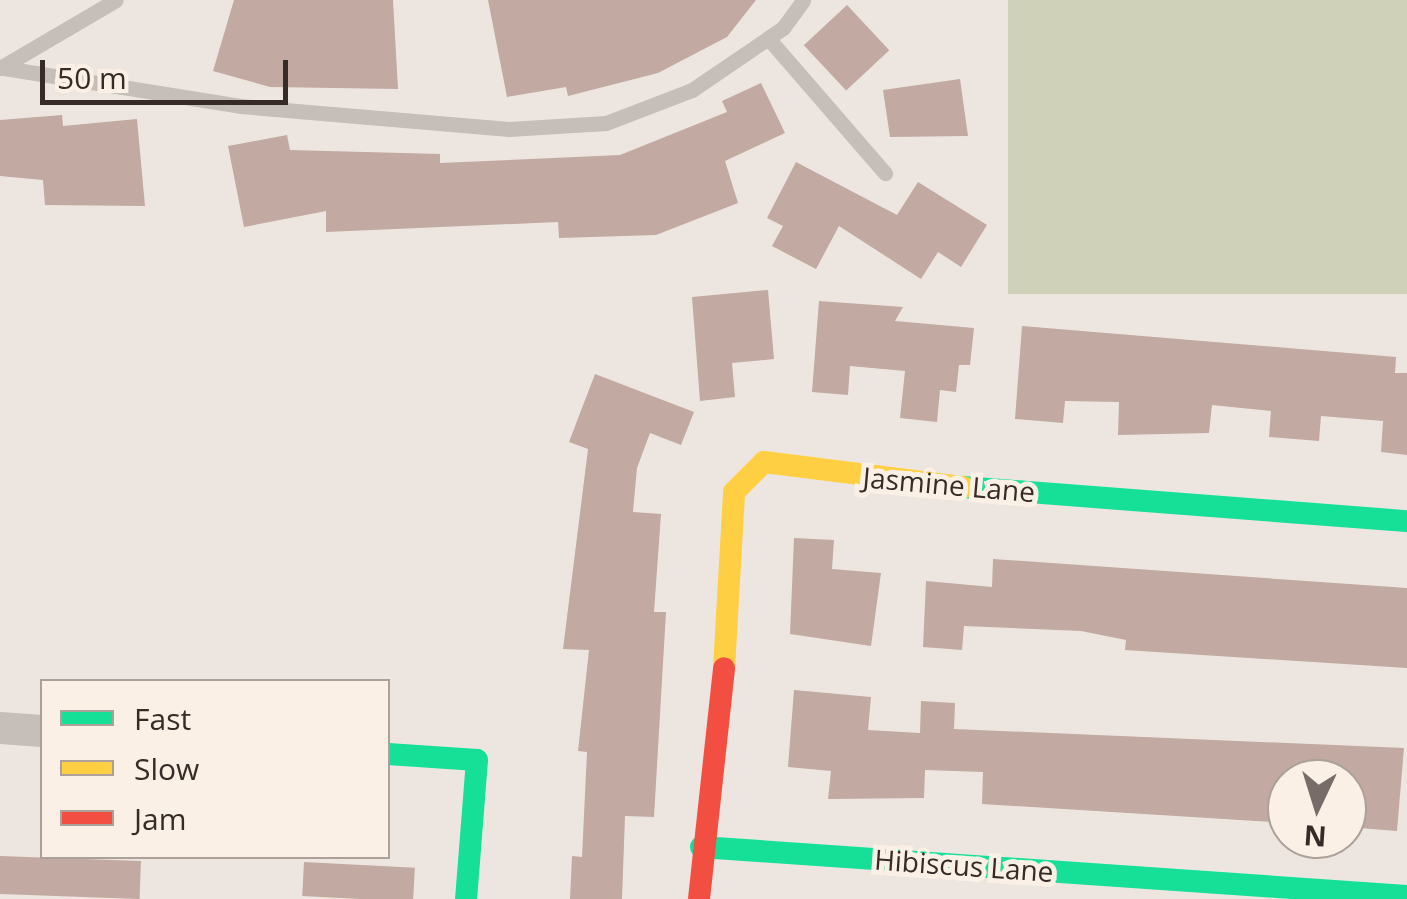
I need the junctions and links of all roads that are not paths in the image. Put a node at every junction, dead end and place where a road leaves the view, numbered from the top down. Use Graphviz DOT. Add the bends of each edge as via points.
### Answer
graph roads {
  1 [pos="116,0"];
  2 [pos="803,0"];
  3 [pos="768,38"];
  4 [pos="2,68"];
  5 [pos="885,174"];
  6 [pos="1407,520"];
  7 [pos="0,728"];
  8 [pos="40,730"];
  9 [pos="390,754"];
  10 [pos="701,846"];
  11 [pos="1407,896"];
  12 [pos="466,899"];
  13 [pos="699,899"];
  1 -- 4 [label="lane"];
  2 -- 3 [label="lane"];
  3 -- 4 [label="lane" via="692,90 606,123 509,129 240,106"];
  3 -- 5 [label="lane"];
  6 -- 10 [label="street, Jasmine Lane" via="872,480 764,462 734,492 730,515 732,599"];
  7 -- 8 [label="street"];
  9 -- 12 [label="street" via="477,760"];
  10 -- 11 [label="street, Hibiscus Lane"];
  10 -- 13 [label="street, Jasmine Lane"];
}
